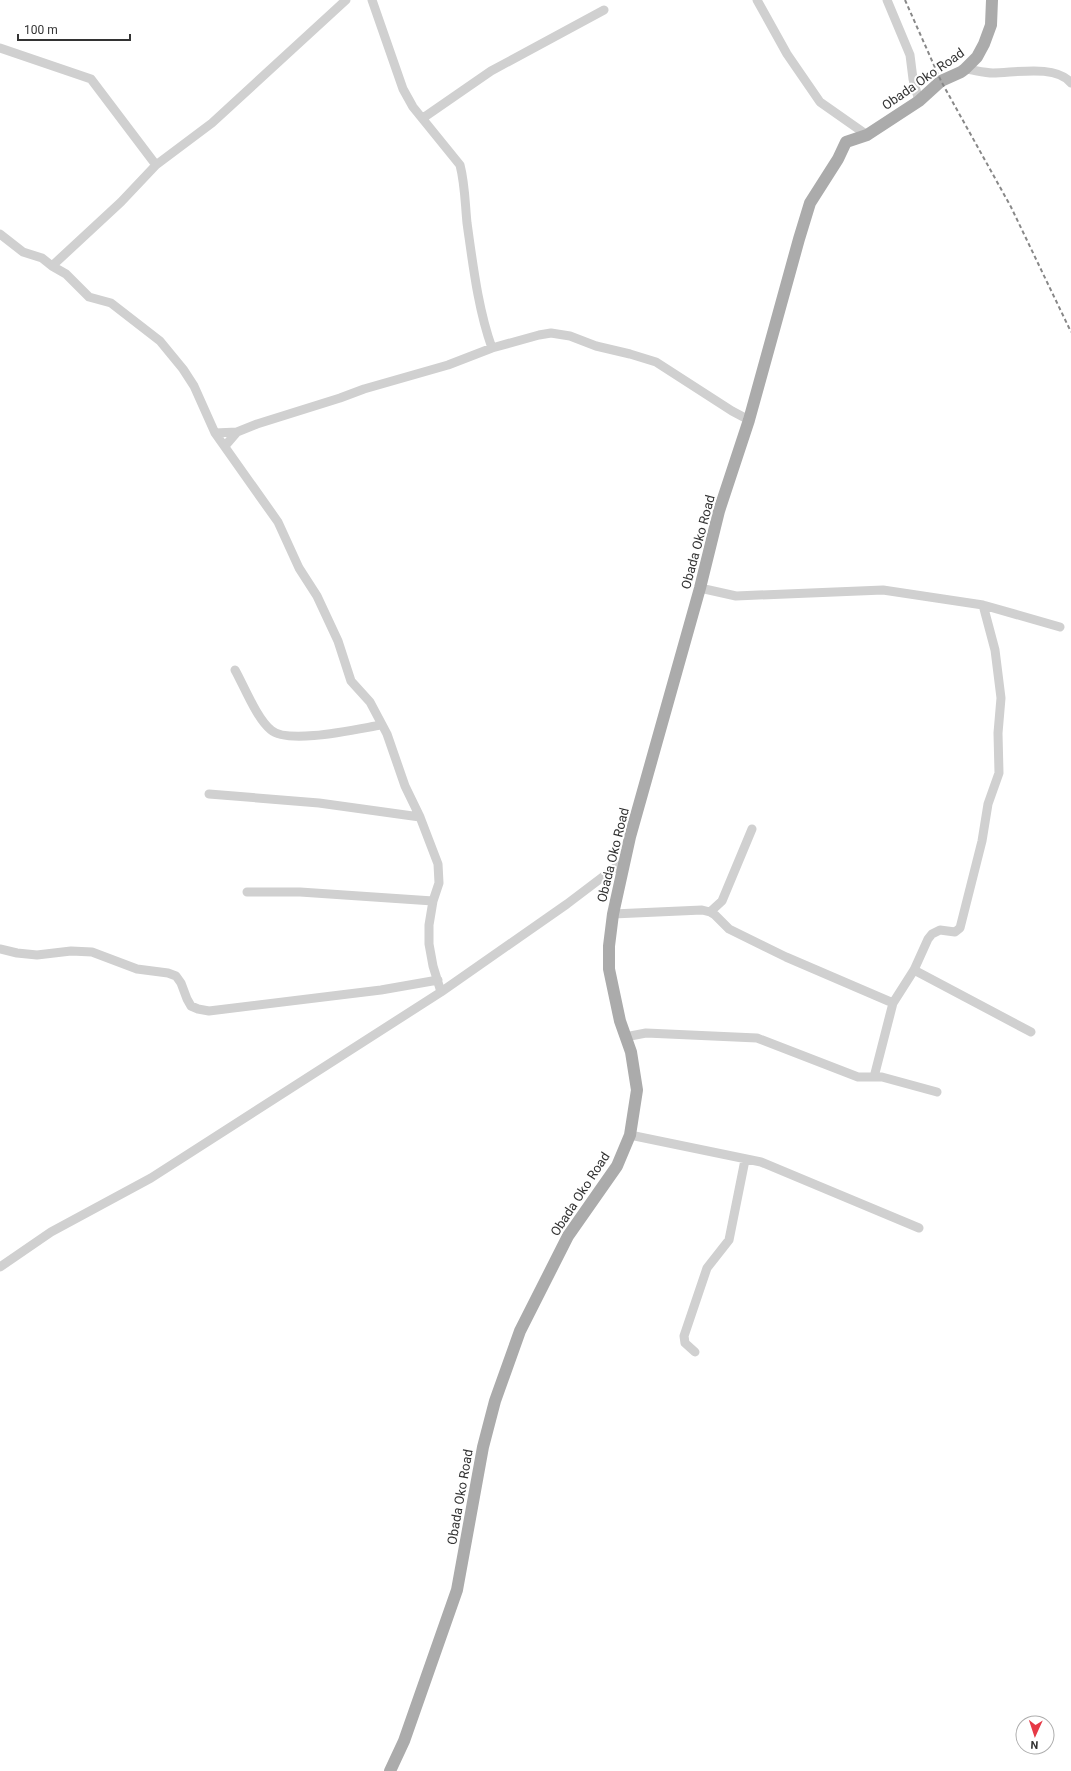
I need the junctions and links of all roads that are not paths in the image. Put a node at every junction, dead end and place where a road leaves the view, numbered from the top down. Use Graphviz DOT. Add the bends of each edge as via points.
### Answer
graph roads {
  1 [pos="346,0"];
  2 [pos="372,0"];
  3 [pos="757,0"];
  4 [pos="886,0"];
  5 [pos="992,0"];
  6 [pos="604,10"];
  7 [pos="0,48"];
  8 [pos="965,69"];
  9 [pos="1071,82"];
  10 [pos="918,101"];
  11 [pos="423,118"];
  12 [pos="867,135"];
  13 [pos="156,165"];
  14 [pos="0,234"];
  15 [pos="52,266"];
  16 [pos="492,348"];
  17 [pos="749,420"];
  18 [pos="237,432"];
  19 [pos="216,433"];
  20 [pos="226,446"];
  21 [pos="700,588"];
  22 [pos="983,605"];
  23 [pos="1060,627"];
  24 [pos="235,670"];
  25 [pos="381,725"];
  26 [pos="209,794"];
  27 [pos="420,816"];
  28 [pos="752,829"];
  29 [pos="625,860"];
  30 [pos="247,892"];
  31 [pos="433,901"];
  32 [pos="710,912"];
  33 [pos="613,914"];
  34 [pos="0,949"];
  35 [pos="914,970"];
  36 [pos="438,980"];
  37 [pos="441,992"];
  38 [pos="893,1003"];
  39 [pos="1031,1032"];
  40 [pos="625,1037"];
  41 [pos="874,1077"];
  42 [pos="937,1092"];
  43 [pos="630,1136"];
  44 [pos="745,1160"];
  45 [pos="919,1228"];
  46 [pos="0,1267"];
  47 [pos="695,1352"];
  48 [pos="390,1771"];
  1 -- 13 [label="street" via="212,123"];
  2 -- 11 [label="street" via="403,89"];
  3 -- 12 [label="street" via="787,54 820,102"];
  4 -- 10 [label="street" via="910,55"];
  5 -- 8 [label="main road, Obada Oko Road" via="991,24 984,44 977,57"];
  6 -- 11 [label="street" via="490,71"];
  7 -- 13 [label="street" via="92,79"];
  8 -- 9 [label="street" via="987,73 1026,70 1052,72"];
  8 -- 10 [label="main road, Obada Oko Road" via="941,81"];
  10 -- 12 [label="main road, Obada Oko Road"];
  11 -- 16 [label="street" via="460,165 484,324"];
  12 -- 17 [label="main road, Obada Oko Road" via="846,142 810,203"];
  13 -- 15 [label="street" via="121,202"];
  14 -- 15 [label="street" via="23,252 42,258"];
  15 -- 19 [label="street" via="66,274 89,297 111,303 160,341 194,386"];
  16 -- 17 [label="street" via="551,333 570,336 596,346 656,362"];
  16 -- 18 [label="street" via="448,365 364,389"];
  17 -- 21 [label="main road, Obada Oko Road" via="719,511"];
  18 -- 19 [label="street"];
  18 -- 20 [label="street"];
  19 -- 20 [label="street"];
  20 -- 25 [label="street" via="278,522 299,568 317,596 338,640 351,681 370,702"];
  21 -- 22 [label="street" via="736,596 883,590"];
  21 -- 29 [label="main road, Obada Oko Road"];
  22 -- 23 [label="street"];
  22 -- 35 [label="street" via="995,650 1002,698 998,733 998,773 988,804 982,841 960,928 955,932 940,930 932,934"];
  24 -- 25 [label="street" via="264,723 272,731 285,737"];
  25 -- 27 [label="street"];
  26 -- 27 [label="street" via="319,803"];
  27 -- 31 [label="street" via="438,864 439,883"];
  28 -- 32 [label="street" via="722,901"];
  29 -- 33 [label="main road, Obada Oko Road"];
  29 -- 37 [label="street"];
  30 -- 31 [label="street" via="300,892"];
  31 -- 36 [label="street" via="429,944"];
  32 -- 33 [label="street" via="702,910"];
  32 -- 38 [label="street" via="729,929 786,957"];
  33 -- 40 [label="main road, Obada Oko Road" via="609,969"];
  34 -- 36 [label="street" via="17,954 92,952 137,969 168,973 176,976 181,983 191,1006 209,1011 381,990"];
  35 -- 38 [label="street"];
  35 -- 39 [label="street"];
  36 -- 37 [label="street"];
  37 -- 46 [label="street" via="151,1178 51,1232"];
  38 -- 41 [label="street"];
  40 -- 41 [label="street" via="646,1033 757,1038 858,1077"];
  40 -- 43 [label="main road, Obada Oko Road" via="631,1052 637,1090"];
  41 -- 42 [label="street"];
  43 -- 44 [label="street"];
  43 -- 48 [label="main road, Obada Oko Road" via="617,1166 568,1236 520,1331 483,1447 458,1590 407,1733"];
  44 -- 45 [label="street" via="761,1162"];
  44 -- 47 [label="street" via="729,1240 707,1268 684,1336 685,1343"];
}
